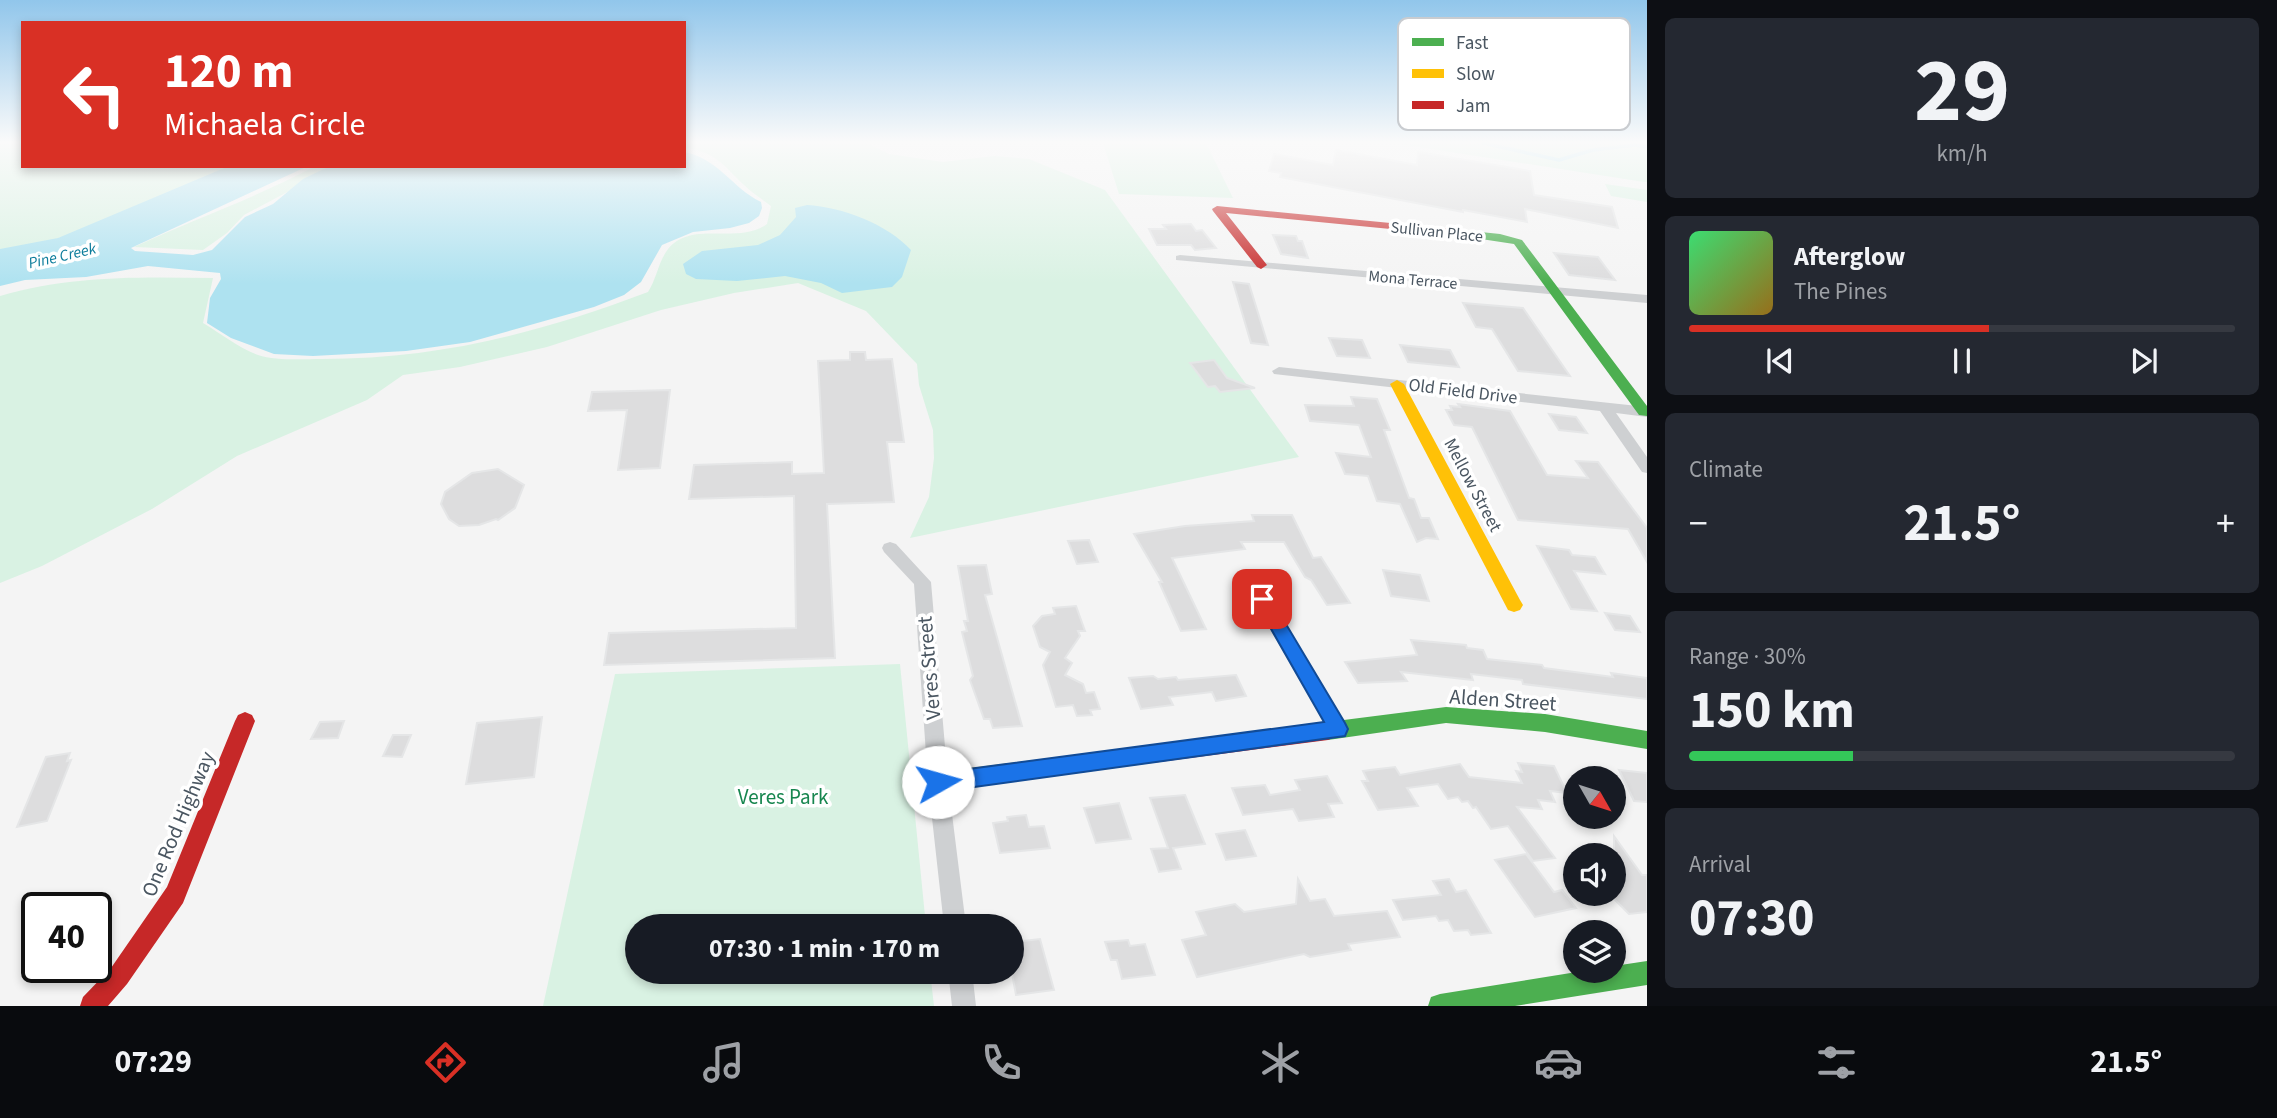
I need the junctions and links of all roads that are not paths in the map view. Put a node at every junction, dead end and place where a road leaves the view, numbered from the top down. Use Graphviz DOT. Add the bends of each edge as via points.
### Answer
graph roads {
  1 [pos="1180,258"];
  2 [pos="1261,265"];
  3 [pos="1554,291"];
  4 [pos="1647,299"];
  5 [pos="1279,371"];
  6 [pos="1397,384"];
  7 [pos="1606,409"];
  8 [pos="1646,412"];
  9 [pos="1647,468"];
  10 [pos="890,548"];
  11 [pos="1262,599"];
  12 [pos="1514,605"];
  13 [pos="244,721"];
  14 [pos="1338,729"];
  15 [pos="1647,740"];
  16 [pos="938,782"];
  17 [pos="954,914"];
  18 [pos="1647,973"];
  19 [pos="961,984"];
  20 [pos="92,1006"];
  21 [pos="964,1006"];
  22 [pos="1440,1006"];
  1 -- 2 [label="street, Mona Terrace"];
  2 -- 3 [label="street, Mona Terrace"];
  2 -- 3 [label="street, Sullivan Place" via="1217,209 1500,237 1518,242"];
  3 -- 4 [label="street, Mona Terrace"];
  3 -- 8 [label="street, Sullivan Place"];
  5 -- 6 [label="street, Old Field Drive"];
  6 -- 7 [label="street, Old Field Drive"];
  6 -- 12 [label="street, Mellow Street"];
  7 -- 8 [label="street, Old Field Drive"];
  7 -- 9 [label="street"];
  10 -- 16 [label="street, Veres Street" via="922,582"];
  11 -- 14 [label="street"];
  13 -- 20 [label="street, One Rod Highway" via="175,895 119,976"];
  14 -- 15 [label="street, Alden Street" via="1446,715 1545,723"];
  14 -- 16 [label="street, Alden Street"];
  16 -- 17 [label="street, Veres Street"];
  18 -- 22 [label="street"];
  19 -- 21 [label="street"];
}
